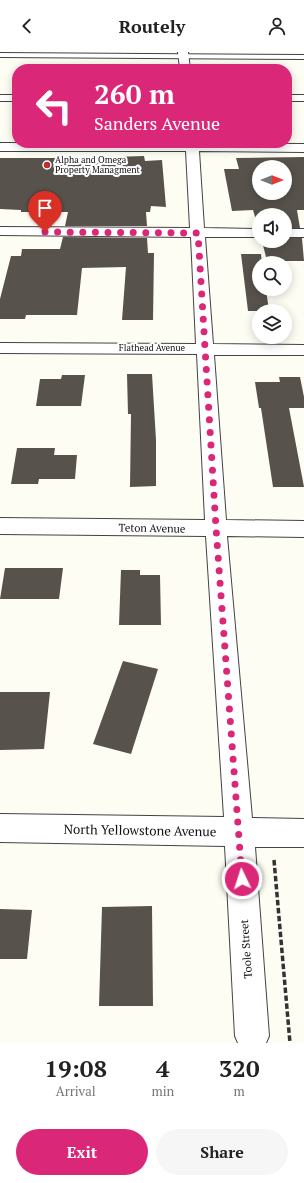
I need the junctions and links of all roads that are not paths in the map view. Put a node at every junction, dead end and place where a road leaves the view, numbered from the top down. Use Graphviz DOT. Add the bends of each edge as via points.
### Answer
graph roads {
  1 [pos="183,54"];
  2 [pos="0,56"];
  3 [pos="304,57"];
  4 [pos="184,64"];
  5 [pos="0,98"];
  6 [pos="12,98"];
  7 [pos="292,98"];
  8 [pos="304,98"];
  9 [pos="0,147"];
  10 [pos="12,147"];
  11 [pos="192,148"];
  12 [pos="292,148"];
  13 [pos="304,148"];
  14 [pos="0,231"];
  15 [pos="198,233"];
  16 [pos="252,233"];
  17 [pos="292,233"];
  18 [pos="304,233"];
  19 [pos="0,348"];
  20 [pos="204,348"];
  21 [pos="304,350"];
  22 [pos="0,526"];
  23 [pos="216,528"];
  24 [pos="304,529"];
  25 [pos="0,828"];
  26 [pos="239,832"];
  27 [pos="304,833"];
  28 [pos="252,1036"];
  1 -- 2 [label="lane"];
  1 -- 3 [label="lane"];
  1 -- 4 [label="street"];
  5 -- 6 [label="street"];
  7 -- 8 [label="street"];
  9 -- 10 [label="street"];
  11 -- 15 [label="street, Toole Street"];
  12 -- 13 [label="street"];
  14 -- 15 [label="street"];
  15 -- 16 [label="street"];
  15 -- 20 [label="street, Toole Street"];
  17 -- 18 [label="street"];
  19 -- 20 [label="street, Flathead Avenue"];
  20 -- 21 [label="street, Flathead Avenue"];
  20 -- 23 [label="street, Toole Street"];
  22 -- 23 [label="street, Teton Avenue"];
  23 -- 24 [label="street, Teton Avenue"];
  23 -- 26 [label="street, Toole Street"];
  25 -- 26 [label="street, North Yellowstone Avenue"];
  26 -- 27 [label="street, North Yellowstone Avenue"];
  26 -- 28 [label="street, Toole Street"];
}
